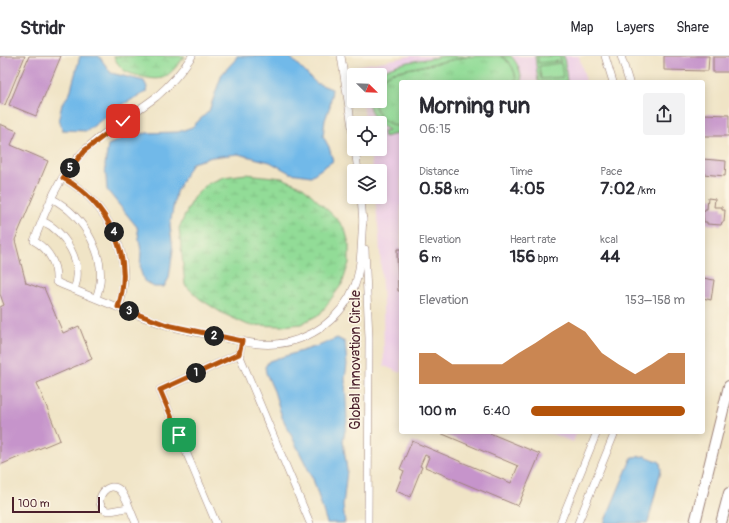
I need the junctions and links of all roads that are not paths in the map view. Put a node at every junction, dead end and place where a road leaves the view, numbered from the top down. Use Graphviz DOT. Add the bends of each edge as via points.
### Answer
graph roads {
  1 [pos="192,56"];
  2 [pos="341,56"];
  3 [pos="605,56"];
  4 [pos="620,56"];
  5 [pos="612,80"];
  6 [pos="628,80"];
  7 [pos="350,116"];
  8 [pos="63,178"];
  9 [pos="51,198"];
  10 [pos="362,204"];
  11 [pos="363,219"];
  12 [pos="42,221"];
  13 [pos="74,289"];
  14 [pos="96,298"];
  15 [pos="118,307"];
  16 [pos="242,341"];
  17 [pos="239,354"];
  18 [pos="729,386"];
  19 [pos="729,408"];
  20 [pos="596,434"];
  21 [pos="613,434"];
  22 [pos="729,493"];
  23 [pos="727,501"];
  24 [pos="129,508"];
  25 [pos="136,523"];
  26 [pos="216,523"];
  27 [pos="310,523"];
  28 [pos="368,523"];
  29 [pos="560,523"];
  30 [pos="578,523"];
  31 [pos="696,523"];
  32 [pos="721,523"];
  1 -- 8 [label="street" via="177,77 163,90 88,147"];
  2 -- 7 [label="street"];
  3 -- 5 [label="street"];
  4 -- 6 [label="street"];
  8 -- 9 [label="street"];
  8 -- 15 [label="street" via="93,200 115,233 123,266 122,293"];
  9 -- 12 [label="street"];
  9 -- 14 [label="street" via="75,215 91,238 99,266"];
  10 -- 11 [label="street, Global Innovation Circle"];
  11 -- 16 [label="street" via="358,273 350,295 336,315 315,332 294,341 269,344"];
  11 -- 28 [label="street, Global Innovation Circle" via="369,331"];
  12 -- 13 [label="street" via="59,233 71,251 76,269"];
  12 -- 13 [label="street" via="34,241 52,258 56,282"];
  13 -- 14 [label="street"];
  14 -- 15 [label="street"];
  15 -- 16 [label="street" via="167,325"];
  16 -- 17 [label="street"];
  17 -- 26 [label="street" via="160,390"];
  17 -- 27 [label="street"];
  18 -- 31 [label="highway"];
  19 -- 31 [label="highway"];
  20 -- 29 [label="street"];
  21 -- 30 [label="street"];
  22 -- 23 [label="highway"];
  23 -- 32 [label="highway"];
  24 -- 25 [label="street"];
}
